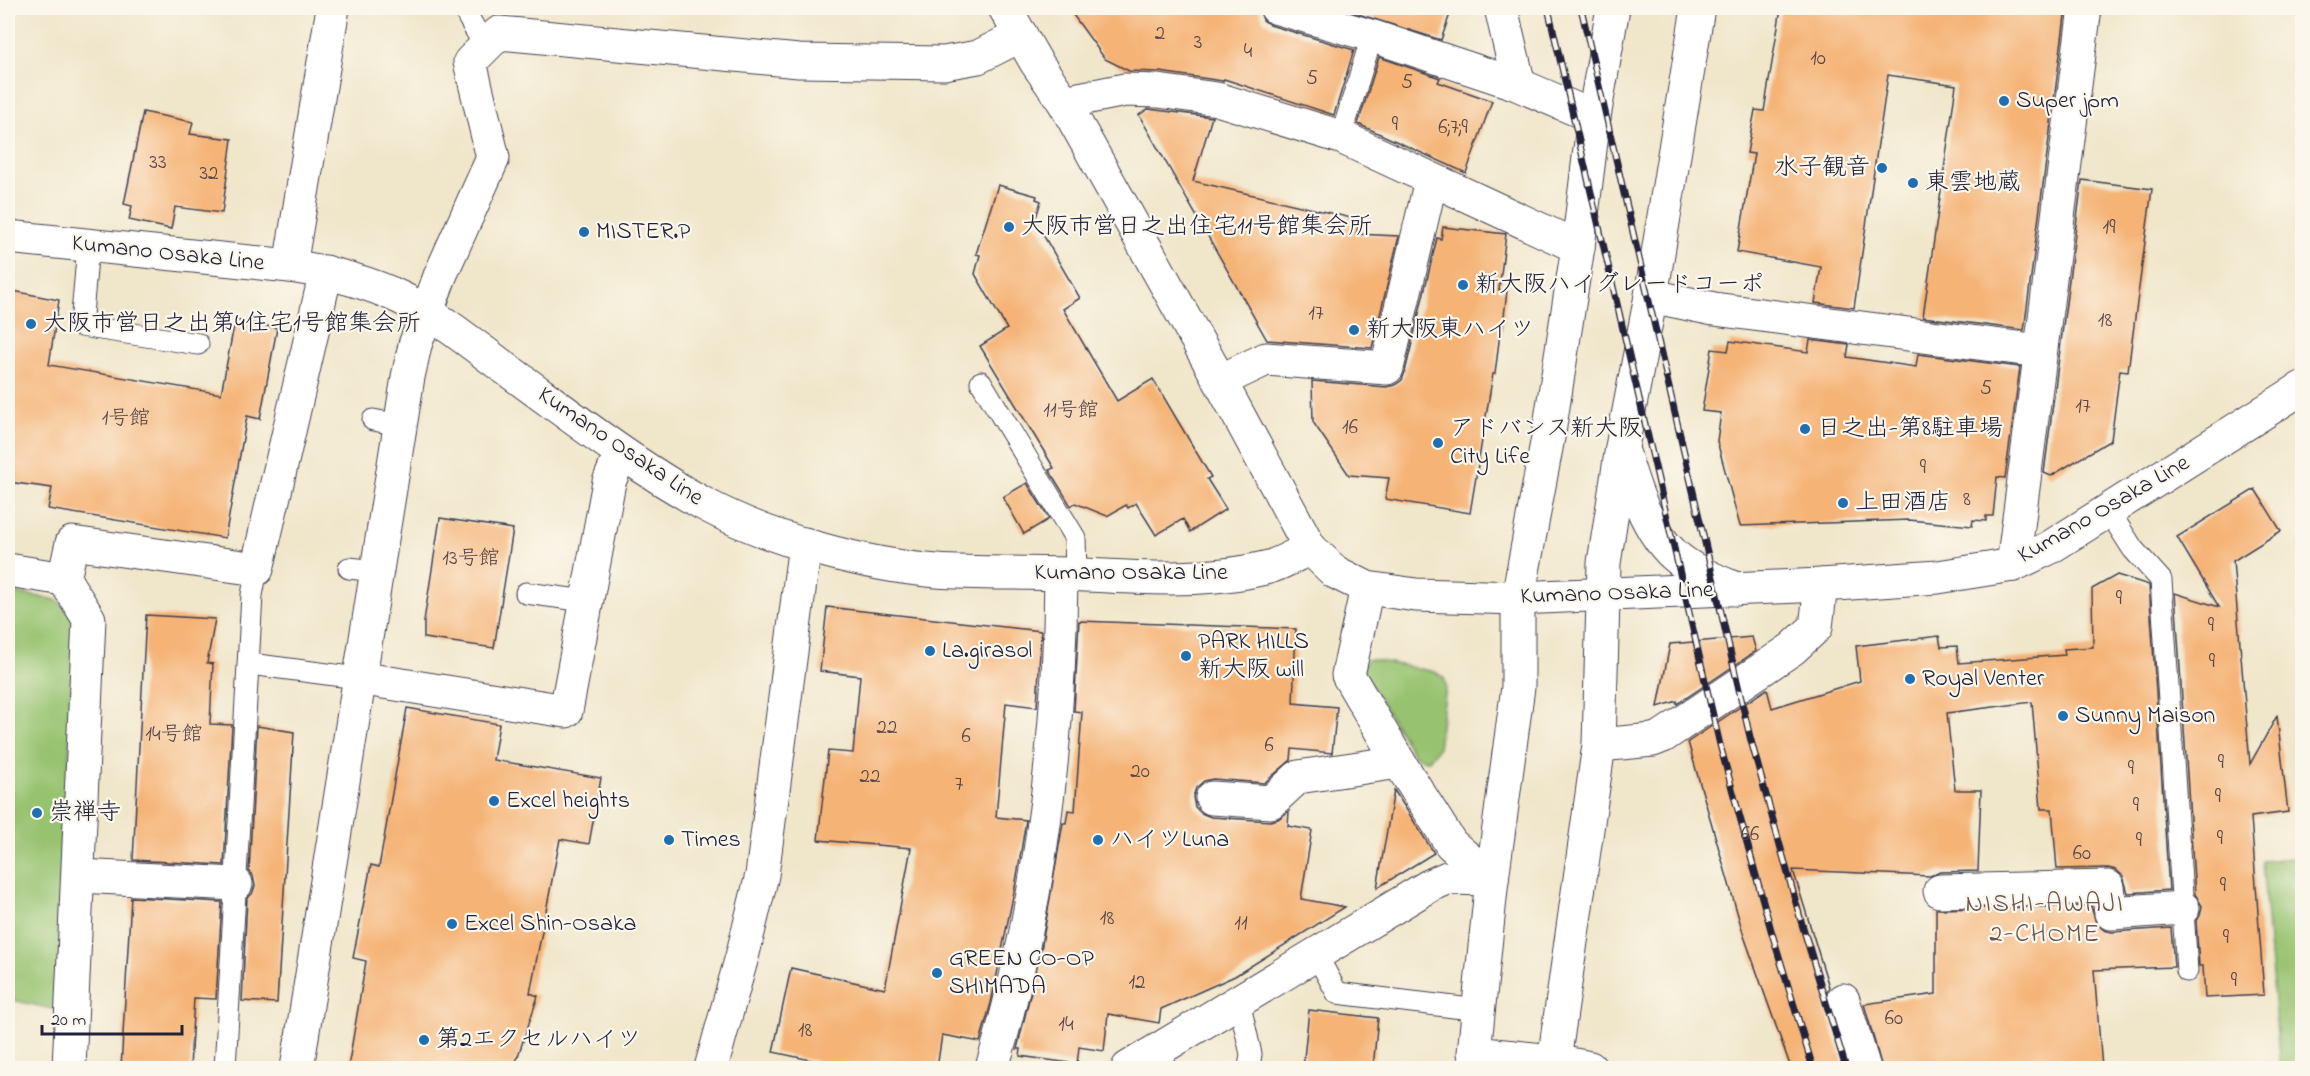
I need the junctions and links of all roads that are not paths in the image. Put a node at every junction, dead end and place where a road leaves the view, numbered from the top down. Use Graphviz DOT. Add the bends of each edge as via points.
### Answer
graph roads {
  1 [pos="333,8"];
  2 [pos="468,8"];
  3 [pos="1276,8"];
  4 [pos="1501,8"];
  5 [pos="1613,8"];
  6 [pos="1698,8"];
  7 [pos="2085,8"];
  8 [pos="1013,21"];
  9 [pos="1372,36"];
  10 [pos="485,47"];
  11 [pos="1519,85"];
  12 [pos="1064,102"];
  13 [pos="1594,117"];
  14 [pos="1341,137"];
  15 [pos="1431,180"];
  16 [pos="8,237"];
  17 [pos="88,246"];
  18 [pos="1578,247"];
  19 [pos="290,266"];
  20 [pos="326,272"];
  21 [pos="1651,296"];
  22 [pos="427,311"];
  23 [pos="198,344"];
  24 [pos="2039,351"];
  25 [pos="1220,381"];
  26 [pos="981,382"];
  27 [pos="2296,400"];
  28 [pos="1622,447"];
  29 [pos="621,453"];
  30 [pos="2108,510"];
  31 [pos="805,544"];
  32 [pos="1310,548"];
  33 [pos="2013,565"];
  34 [pos="257,569"];
  35 [pos="8,570"];
  36 [pos="1069,574"];
  37 [pos="64,579"];
  38 [pos="1821,585"];
  39 [pos="1367,588"];
  40 [pos="1736,589"];
  41 [pos="526,593"];
  42 [pos="1604,595"];
  43 [pos="1518,598"];
  44 [pos="586,601"];
  45 [pos="250,664"];
  46 [pos="358,678"];
  47 [pos="1599,745"];
  48 [pos="1399,762"];
  49 [pos="1212,798"];
  50 [pos="79,876"];
  51 [pos="1492,879"];
  52 [pos="236,884"];
  53 [pos="1940,891"];
  54 [pos="2183,908"];
  55 [pos="1316,954"];
  56 [pos="2187,971"];
  57 [pos="1843,1000"];
  58 [pos="1239,1001"];
  59 [pos="1479,1010"];
  60 [pos="1473,1061"];
  61 [pos="1554,1065"];
  62 [pos="69,1068"];
  63 [pos="225,1068"];
  64 [pos="297,1068"];
  65 [pos="711,1068"];
  66 [pos="992,1068"];
  67 [pos="1128,1068"];
  68 [pos="1249,1068"];
  69 [pos="1590,1068"];
  70 [pos="1864,1068"];
  1 -- 19 [label="street"];
  2 -- 10 [label="lane" via="467,15"];
  3 -- 9 [label="street"];
  4 -- 11 [label="street"];
  5 -- 13 [label="street"];
  6 -- 21 [label="street"];
  7 -- 24 [label="street"];
  8 -- 10 [label="street" via="978,57 944,63 799,61 499,33"];
  8 -- 12 [label="street"];
  9 -- 11 [label="street"];
  9 -- 14 [label="lane"];
  10 -- 22 [label="street" via="470,62 493,158"];
  11 -- 13 [label="street"];
  12 -- 14 [label="street" via="1125,90 1158,91 1217,99"];
  12 -- 25 [label="street"];
  13 -- 18 [label="street"];
  14 -- 15 [label="street"];
  15 -- 18 [label="street"];
  15 -- 25 [label="street" via="1387,368 1266,359"];
  16 -- 17 [label="street, Kumano Osaka Line"];
  17 -- 19 [label="street, Kumano Osaka Line"];
  17 -- 23 [label="lane" via="81,326"];
  18 -- 43 [label="street"];
  19 -- 20 [label="street, Kumano Osaka Line"];
  20 -- 22 [label="street, Kumano Osaka Line" via="376,287"];
  20 -- 34 [label="street"];
  21 -- 24 [label="street" via="1714,309"];
  21 -- 28 [label="street"];
  22 -- 29 [label="street, Kumano Osaka Line"];
  22 -- 46 [label="street" via="415,345 363,569"];
  24 -- 33 [label="street"];
  25 -- 32 [label="street"];
  26 -- 36 [label="lane" via="1075,538"];
  27 -- 30 [label="street, Kumano Osaka Line"];
  28 -- 40 [label="street" via="1635,490 1655,531 1674,555 1700,573"];
  28 -- 42 [label="street" via="1604,563"];
  29 -- 31 [label="street, Kumano Osaka Line" via="704,504"];
  29 -- 44 [label="street" via="609,482"];
  30 -- 33 [label="street, Kumano Osaka Line" via="2049,548"];
  30 -- 54 [label="lane" via="2133,549 2161,580"];
  31 -- 36 [label="street, Kumano Osaka Line" via="915,569"];
  31 -- 65 [label="street" via="762,875"];
  32 -- 36 [label="street, Kumano Osaka Line" via="1272,566 1231,574"];
  32 -- 39 [label="street, Kumano Osaka Line" via="1335,572"];
  33 -- 38 [label="street, Kumano Osaka Line" via="1938,577"];
  34 -- 37 [label="street" via="72,543"];
  34 -- 45 [label="lane" via="252,595"];
  35 -- 37 [label="street"];
  36 -- 66 [label="street" via="1053,756 1039,857 1013,991"];
  37 -- 50 [label="street" via="89,619"];
  38 -- 40 [label="street, Kumano Osaka Line"];
  38 -- 47 [label="street" via="1816,627 1792,649 1664,736"];
  39 -- 43 [label="street, Kumano Osaka Line" via="1416,595"];
  39 -- 48 [label="street" via="1348,675"];
  40 -- 42 [label="street, Kumano Osaka Line"];
  41 -- 44 [label="lane"];
  42 -- 43 [label="street, Kumano Osaka Line"];
  42 -- 47 [label="street"];
  43 -- 51 [label="street" via="1518,687"];
  44 -- 46 [label="street" via="566,711"];
  45 -- 46 [label="lane"];
  45 -- 52 [label="lane"];
  46 -- 64 [label="street"];
  47 -- 61 [label="street"];
  48 -- 49 [label="street" via="1298,777 1271,802"];
  48 -- 51 [label="street" via="1451,844"];
  50 -- 52 [label="street"];
  50 -- 62 [label="street"];
  51 -- 55 [label="street" via="1447,878"];
  51 -- 59 [label="street"];
  52 -- 63 [label="lane"];
  53 -- 54 [label="street" via="2108,887 2111,913"];
  54 -- 56 [label="lane"];
  55 -- 58 [label="street"];
  55 -- 59 [label="lane" via="1337,993"];
  57 -- 70 [label="street"];
  58 -- 67 [label="street"];
  58 -- 68 [label="lane" via="1251,1054"];
  59 -- 60 [label="street"];
  60 -- 61 [label="street"];
  61 -- 69 [label="street"];
}
